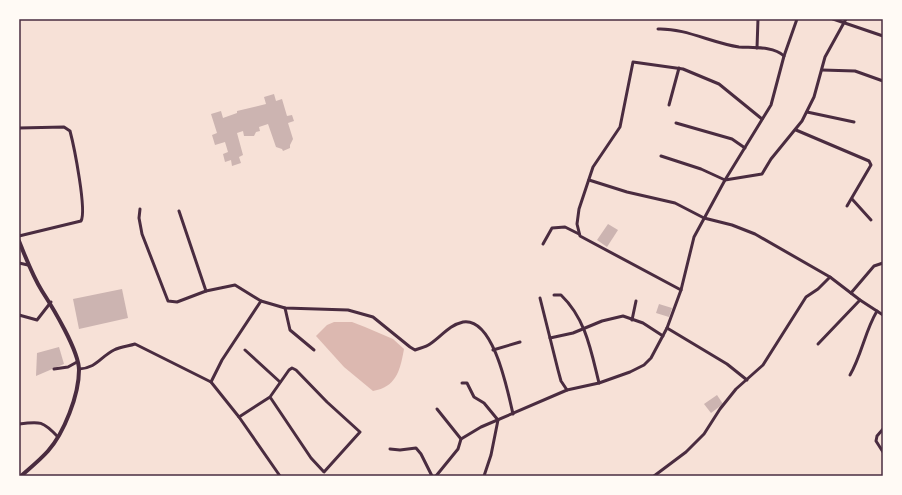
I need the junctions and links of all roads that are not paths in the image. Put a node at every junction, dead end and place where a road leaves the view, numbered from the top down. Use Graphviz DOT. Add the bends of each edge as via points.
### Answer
graph roads {
  1 [pos="758,19"];
  2 [pos="797,19"];
  3 [pos="833,19"];
  4 [pos="846,19"];
  5 [pos="844,23"];
  6 [pos="658,29"];
  7 [pos="883,36"];
  8 [pos="757,48"];
  9 [pos="784,56"];
  10 [pos="679,68"];
  11 [pos="822,70"];
  12 [pos="883,81"];
  13 [pos="669,105"];
  14 [pos="807,112"];
  15 [pos="762,119"];
  16 [pos="854,122"];
  17 [pos="676,123"];
  18 [pos="19,128"];
  19 [pos="796,130"];
  20 [pos="745,148"];
  21 [pos="661,156"];
  22 [pos="589,180"];
  23 [pos="724,180"];
  24 [pos="852,199"];
  25 [pos="847,206"];
  26 [pos="140,209"];
  27 [pos="179,211"];
  28 [pos="704,218"];
  29 [pos="871,220"];
  30 [pos="579,234"];
  31 [pos="19,236"];
  32 [pos="19,241"];
  33 [pos="543,244"];
  34 [pos="19,262"];
  35 [pos="883,263"];
  36 [pos="28,265"];
  37 [pos="830,277"];
  38 [pos="681,290"];
  39 [pos="206,291"];
  40 [pos="850,293"];
  41 [pos="554,295"];
  42 [pos="540,298"];
  43 [pos="860,300"];
  44 [pos="261,301"];
  45 [pos="636,301"];
  46 [pos="50,302"];
  47 [pos="285,308"];
  48 [pos="877,311"];
  49 [pos="19,315"];
  50 [pos="883,315"];
  51 [pos="632,320"];
  52 [pos="667,328"];
  53 [pos="585,330"];
  54 [pos="663,336"];
  55 [pos="550,338"];
  56 [pos="520,342"];
  57 [pos="818,344"];
  58 [pos="245,350"];
  59 [pos="314,350"];
  60 [pos="493,350"];
  61 [pos="77,362"];
  62 [pos="54,369"];
  63 [pos="79,369"];
  64 [pos="850,375"];
  65 [pos="747,380"];
  66 [pos="211,382"];
  67 [pos="280,382"];
  68 [pos="462,383"];
  69 [pos="599,383"];
  70 [pos="567,390"];
  71 [pos="270,397"];
  72 [pos="437,409"];
  73 [pos="513,414"];
  74 [pos="239,417"];
  75 [pos="498,420"];
  76 [pos="19,424"];
  77 [pos="883,429"];
  78 [pos="58,437"];
  79 [pos="461,439"];
  80 [pos="390,449"];
  81 [pos="883,452"];
  82 [pos="21,476"];
  83 [pos="280,476"];
  84 [pos="432,476"];
  85 [pos="436,476"];
  86 [pos="484,476"];
  87 [pos="654,476"];
  1 -- 8 [label="street"];
  2 -- 9 [label="street"];
  3 -- 5 [label="street"];
  4 -- 5 [label="street"];
  5 -- 7 [label="street"];
  5 -- 11 [label="street" via="825,57"];
  6 -- 8 [label="street" via="668,29 719,43"];
  8 -- 9 [label="street"];
  9 -- 15 [label="street" via="771,105"];
  10 -- 13 [label="street"];
  10 -- 15 [label="street" via="719,84"];
  10 -- 22 [label="street" via="633,62 620,127 601,154"];
  11 -- 12 [label="street" via="855,71"];
  11 -- 14 [label="street"];
  14 -- 16 [label="street"];
  14 -- 19 [label="street"];
  15 -- 20 [label="street"];
  17 -- 20 [label="street" via="732,139"];
  18 -- 31 [label="street" via="64,127 70,131 77,161 83,212 81,221"];
  19 -- 23 [label="street" via="771,159 762,174"];
  19 -- 24 [label="street" via="869,161 869,169"];
  20 -- 23 [label="street"];
  21 -- 23 [label="street" via="701,168"];
  22 -- 28 [label="street" via="675,203"];
  22 -- 30 [label="street" via="579,208"];
  23 -- 28 [label="street"];
  24 -- 25 [label="street"];
  24 -- 29 [label="street"];
  26 -- 39 [label="street" via="142,234 168,301 177,302"];
  27 -- 39 [label="street"];
  28 -- 37 [label="street" via="755,234"];
  28 -- 38 [label="street" via="694,237"];
  30 -- 33 [label="street" via="565,227 552,228"];
  30 -- 38 [label="street"];
  32 -- 36 [label="street"];
  34 -- 36 [label="street"];
  35 -- 40 [label="street" via="874,266"];
  36 -- 46 [label="street"];
  37 -- 40 [label="street"];
  37 -- 65 [label="street" via="806,297 763,365"];
  38 -- 52 [label="street"];
  39 -- 44 [label="street" via="235,285"];
  40 -- 43 [label="street"];
  41 -- 53 [label="street" via="561,295 566,299"];
  42 -- 55 [label="street"];
  43 -- 48 [label="street"];
  43 -- 57 [label="street"];
  44 -- 47 [label="street"];
  44 -- 66 [label="street" via="222,360"];
  45 -- 51 [label="street"];
  46 -- 49 [label="street" via="37,320"];
  46 -- 61 [label="street" via="68,336"];
  47 -- 59 [label="street" via="290,330"];
  47 -- 60 [label="street" via="348,310 373,317 415,350 429,345 457,324 472,323 483,330"];
  48 -- 50 [label="street"];
  48 -- 64 [label="street"];
  51 -- 53 [label="street" via="623,316 602,321"];
  51 -- 54 [label="street" via="643,323"];
  52 -- 54 [label="street"];
  52 -- 65 [label="street" via="727,364"];
  53 -- 55 [label="street"];
  53 -- 69 [label="street"];
  54 -- 69 [label="street" via="651,358 644,365"];
  55 -- 70 [label="street" via="561,381"];
  56 -- 60 [label="street"];
  58 -- 67 [label="street"];
  60 -- 73 [label="street" via="502,369"];
  61 -- 62 [label="street" via="68,367"];
  61 -- 63 [label="street"];
  63 -- 66 [label="street" via="87,369 114,350 135,344"];
  63 -- 78 [label="street" via="74,401"];
  65 -- 87 [label="street" via="720,409 704,434 686,452"];
  66 -- 74 [label="street"];
  67 -- 71 [label="street"];
  67 -- 71 [label="street" via="289,370 296,370 360,432 324,472 311,458"];
  68 -- 75 [label="street" via="467,383 474,397 484,403"];
  69 -- 70 [label="street"];
  70 -- 73 [label="street"];
  71 -- 74 [label="street"];
  72 -- 79 [label="street"];
  73 -- 75 [label="street"];
  74 -- 83 [label="street"];
  75 -- 79 [label="street"];
  75 -- 86 [label="street"];
  76 -- 78 [label="street" via="38,421 46,424"];
  77 -- 81 [label="street" via="876,441"];
  78 -- 82 [label="street" via="48,451"];
  79 -- 85 [label="street" via="458,449"];
  80 -- 84 [label="street" via="416,448"];
}
